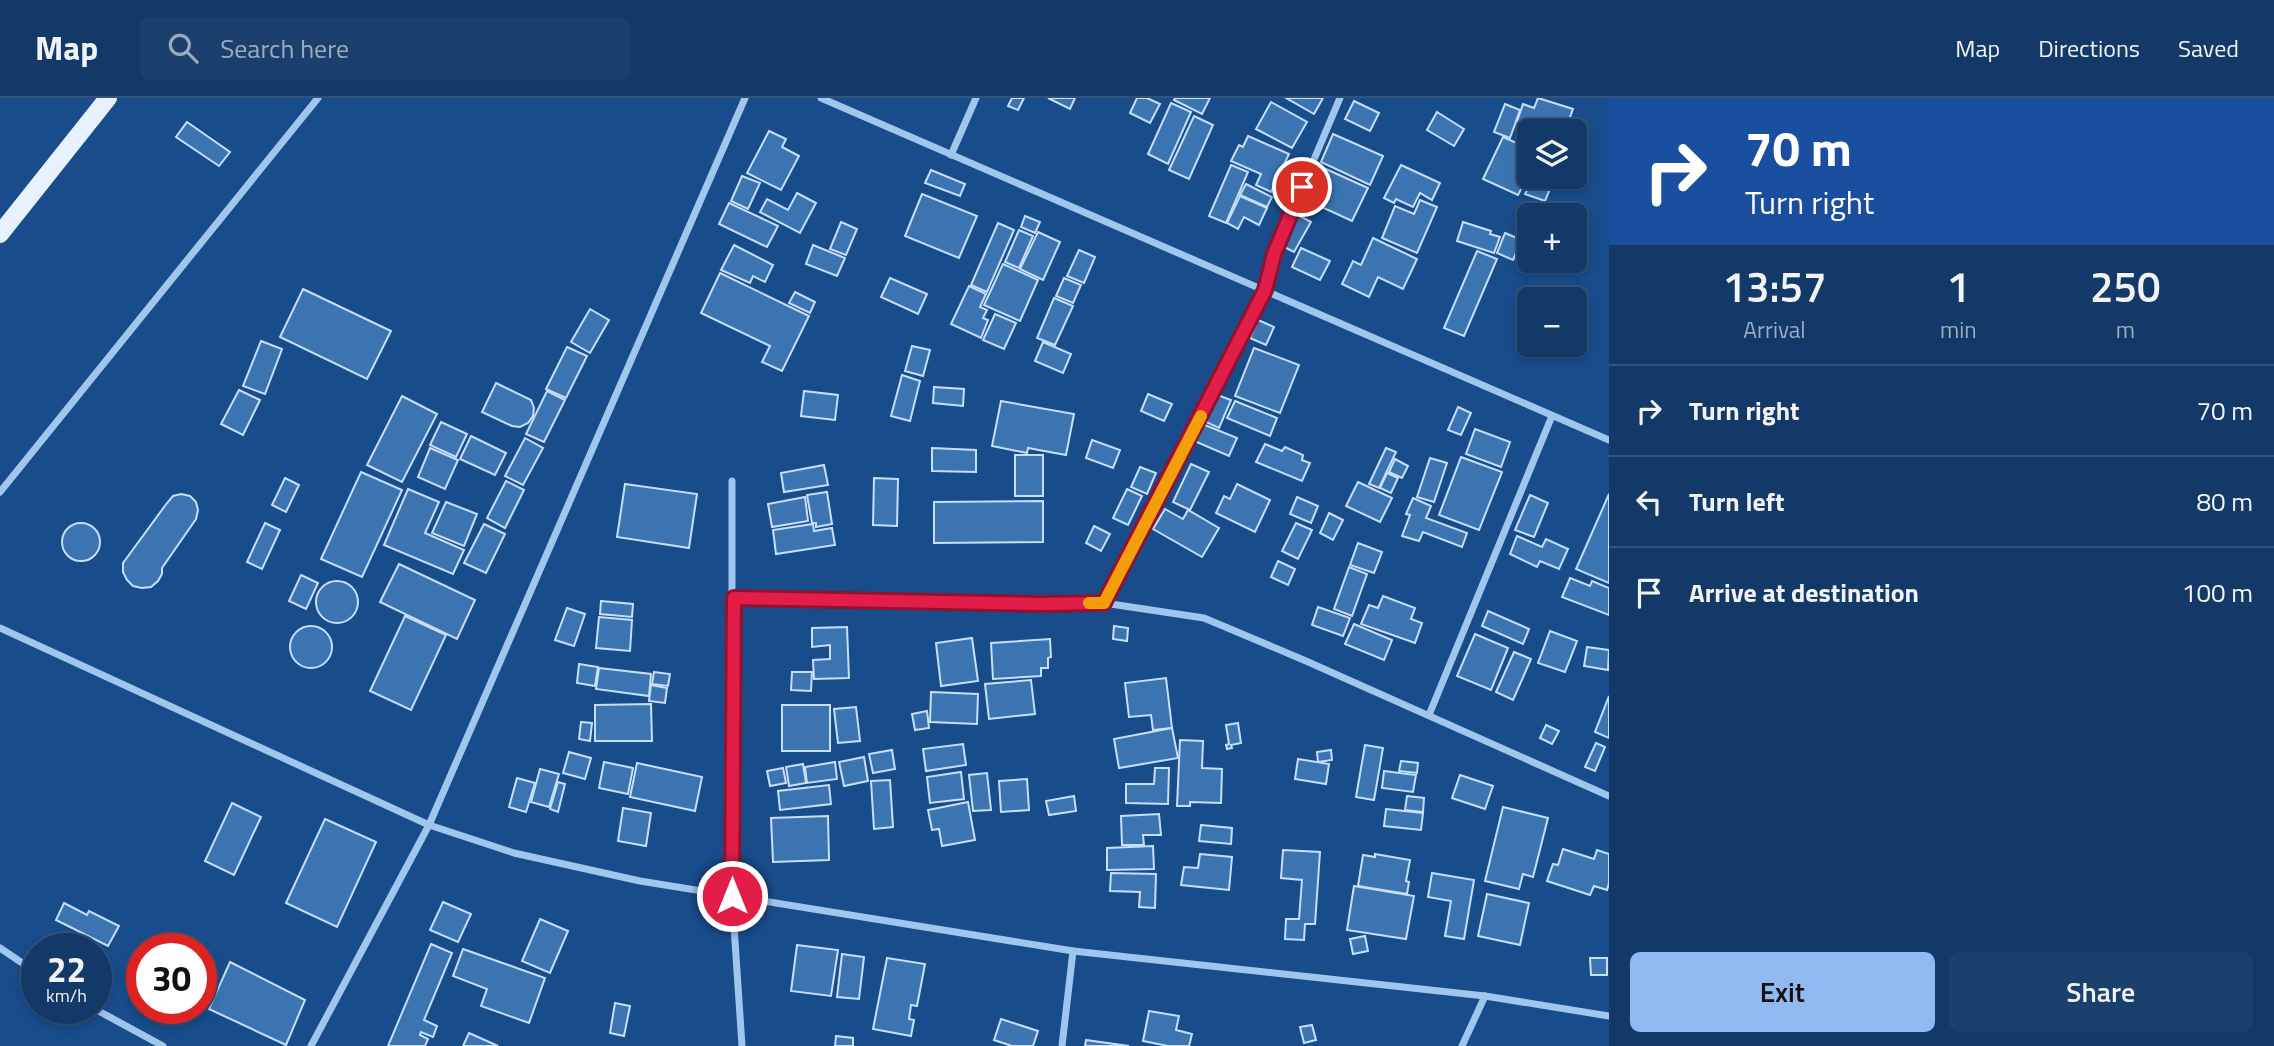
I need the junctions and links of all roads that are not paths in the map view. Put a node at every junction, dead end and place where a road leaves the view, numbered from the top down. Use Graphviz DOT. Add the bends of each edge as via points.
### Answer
graph roads {
  1 [pos="108,98"];
  2 [pos="318,98"];
  3 [pos="745,98"];
  4 [pos="821,98"];
  5 [pos="976,98"];
  6 [pos="1340,98"];
  7 [pos="951,155"];
  8 [pos="0,234"];
  9 [pos="1265,290"];
  10 [pos="1552,416"];
  11 [pos="1609,440"];
  12 [pos="732,481"];
  13 [pos="0,492"];
  14 [pos="734,598"];
  15 [pos="1104,603"];
  16 [pos="0,628"];
  17 [pos="1429,715"];
  18 [pos="1609,796"];
  19 [pos="429,825"];
  20 [pos="732,896"];
  21 [pos="0,948"];
  22 [pos="1073,951"];
  23 [pos="21,962"];
  24 [pos="1485,996"];
  25 [pos="1609,1016"];
  26 [pos="112,1018"];
  27 [pos="163,1046"];
  28 [pos="311,1046"];
  29 [pos="741,1046"];
  30 [pos="1062,1046"];
  31 [pos="1462,1046"];
  1 -- 8 [label="main road"];
  2 -- 13 [label="street"];
  3 -- 19 [label="street"];
  4 -- 7 [label="street"];
  5 -- 7 [label="street"];
  6 -- 9 [label="street" via="1274,254"];
  7 -- 9 [label="street"];
  9 -- 10 [label="street"];
  9 -- 15 [label="street"];
  10 -- 11 [label="street"];
  10 -- 17 [label="street"];
  12 -- 14 [label="street"];
  14 -- 15 [label="street"];
  14 -- 20 [label="street"];
  15 -- 17 [label="street" via="1204,618"];
  16 -- 19 [label="street"];
  17 -- 18 [label="street"];
  19 -- 20 [label="street" via="514,853"];
  19 -- 28 [label="street"];
  20 -- 22 [label="street"];
  20 -- 29 [label="street"];
  21 -- 23 [label="street"];
  22 -- 24 [label="street"];
  22 -- 30 [label="street"];
  24 -- 25 [label="street"];
  24 -- 31 [label="street"];
  26 -- 27 [label="street"];
}
